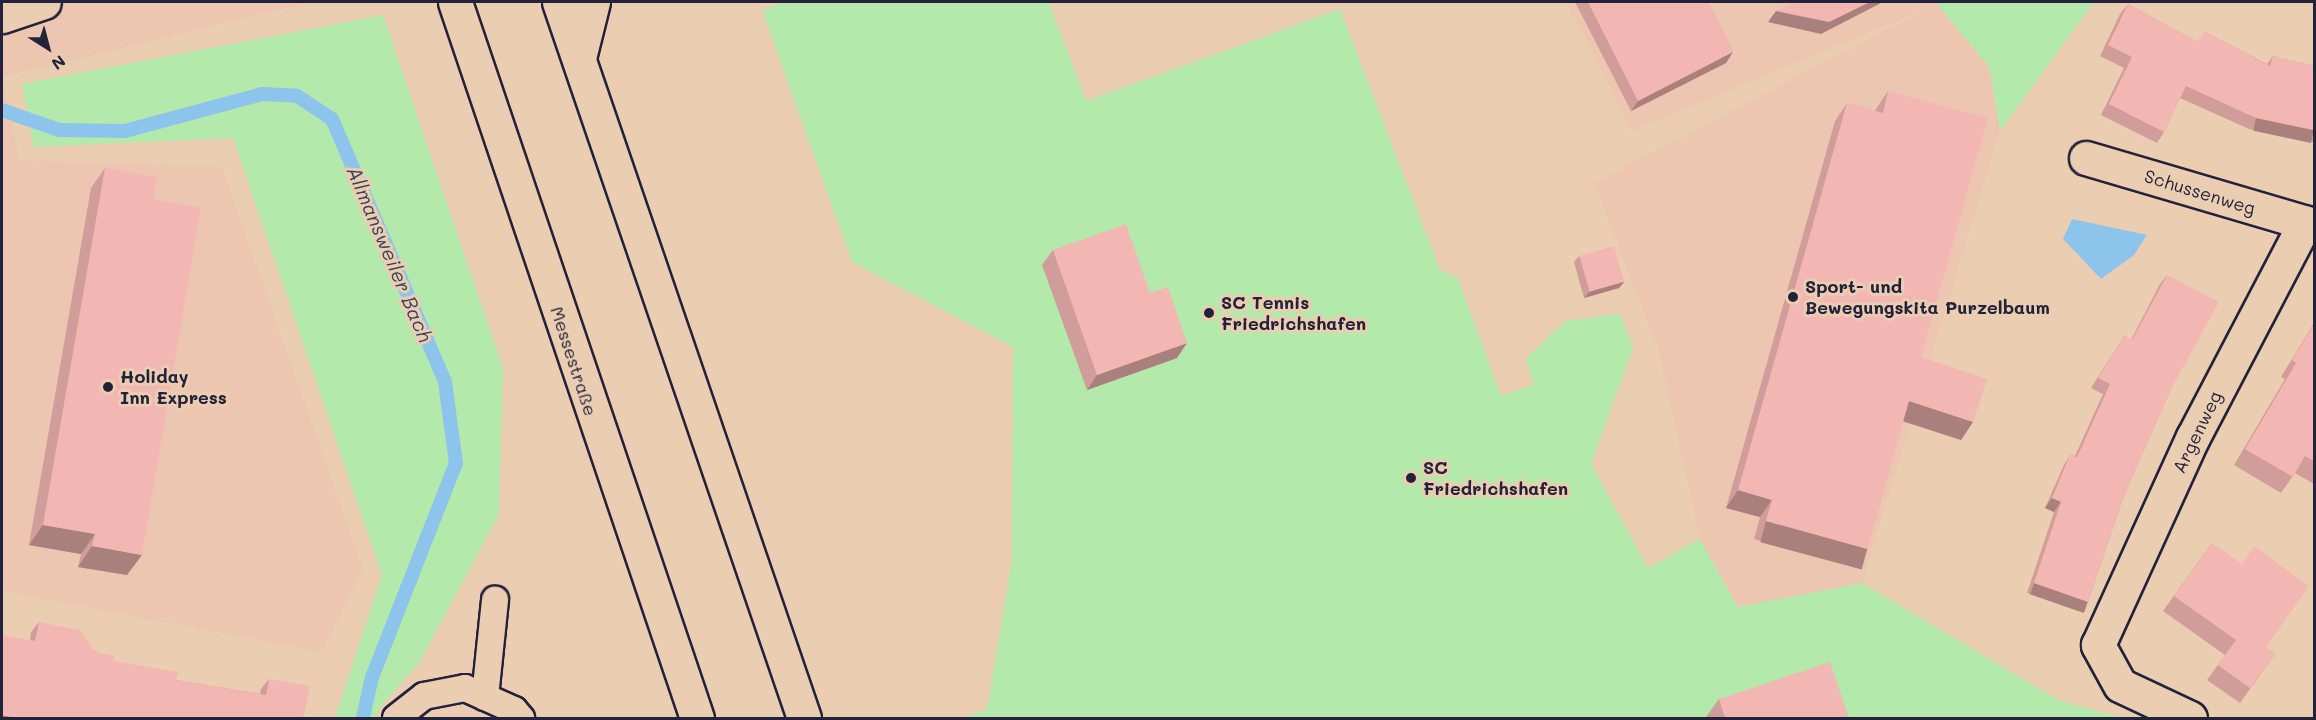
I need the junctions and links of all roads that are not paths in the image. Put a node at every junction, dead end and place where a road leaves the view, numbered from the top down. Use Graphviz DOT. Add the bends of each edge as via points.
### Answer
graph roads {
  1 [pos="44,2"];
  2 [pos="455,2"];
  3 [pos="559,2"];
  4 [pos="592,2"];
  5 [pos="2,16"];
  6 [pos="579,58"];
  7 [pos="2086,158"];
  8 [pos="2310,224"];
  9 [pos="495,600"];
  10 [pos="485,697"];
  11 [pos="396,718"];
  12 [pos="521,718"];
  13 [pos="697,718"];
  14 [pos="804,718"];
  15 [pos="2190,718"];
  1 -- 5 [label="street"];
  2 -- 13 [label="street, Messestraße"];
  3 -- 6 [label="street"];
  4 -- 6 [label="street"];
  6 -- 14 [label="street"];
  7 -- 8 [label="street, Schussenweg"];
  8 -- 15 [label="street, Argenweg" via="2193,437 2098,645 2120,685"];
  9 -- 10 [label="lane"];
  10 -- 11 [label="lane" via="465,688 424,696"];
  10 -- 12 [label="lane" via="514,710"];
}
